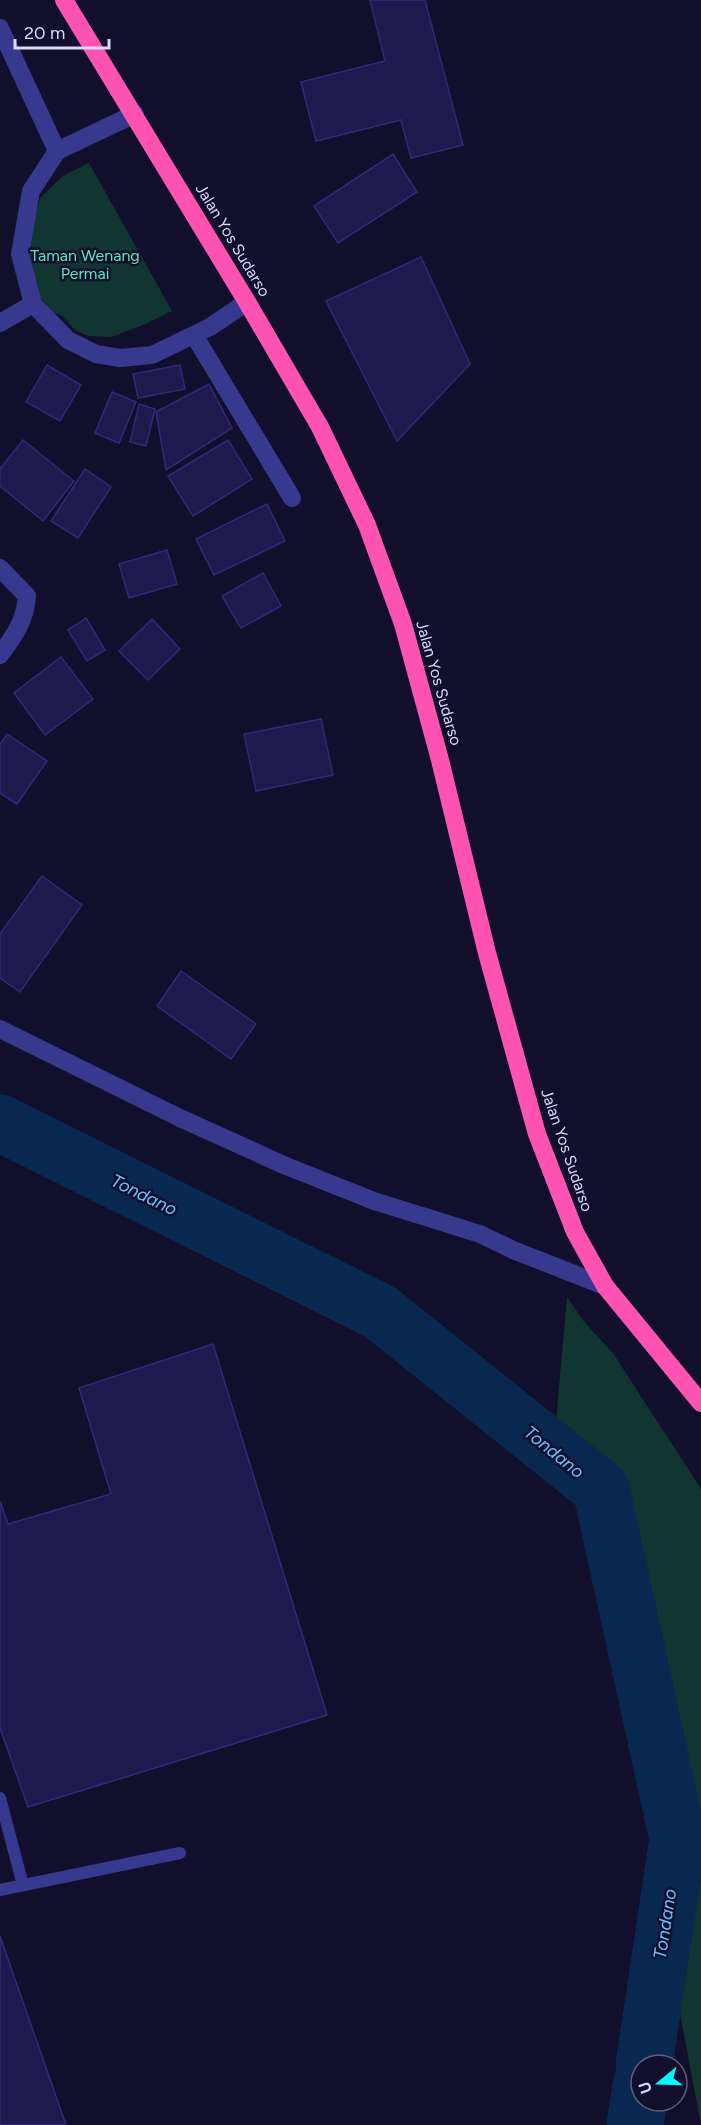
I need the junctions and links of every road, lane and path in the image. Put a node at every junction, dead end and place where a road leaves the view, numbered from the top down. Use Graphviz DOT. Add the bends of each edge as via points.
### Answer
graph roads {
  1 [pos="64,0"];
  2 [pos="0,28"];
  3 [pos="135,114"];
  4 [pos="57,151"];
  5 [pos="248,302"];
  6 [pos="33,304"];
  7 [pos="0,323"];
  8 [pos="194,335"];
  9 [pos="292,498"];
  10 [pos="0,568"];
  11 [pos="0,655"];
  12 [pos="0,1029"];
  13 [pos="605,1286"];
  14 [pos="701,1403"];
  15 [pos="0,1798"];
  16 [pos="180,1853"];
  17 [pos="23,1885"];
  18 [pos="0,1890"];
  1 -- 3 [label="highway, Jalan Yos Sudarso"];
  2 -- 4 [label="street"];
  3 -- 4 [label="street"];
  3 -- 5 [label="highway, Jalan Yos Sudarso"];
  4 -- 6 [label="street" via="31,191 21,245"];
  5 -- 8 [label="street"];
  5 -- 13 [label="highway, Jalan Yos Sudarso" via="320,427 367,525 406,635 537,1134 575,1232"];
  6 -- 7 [label="street"];
  6 -- 8 [label="street" via="68,340 96,354 120,358 152,356"];
  8 -- 9 [label="street"];
  10 -- 11 [label="street" via="27,596 26,614"];
  12 -- 13 [label="street" via="286,1166 374,1201 480,1234"];
  13 -- 14 [label="highway, Jalan Yos Sudarso"];
  15 -- 17 [label="lane"];
  16 -- 17 [label="lane"];
  17 -- 18 [label="lane"];
}
